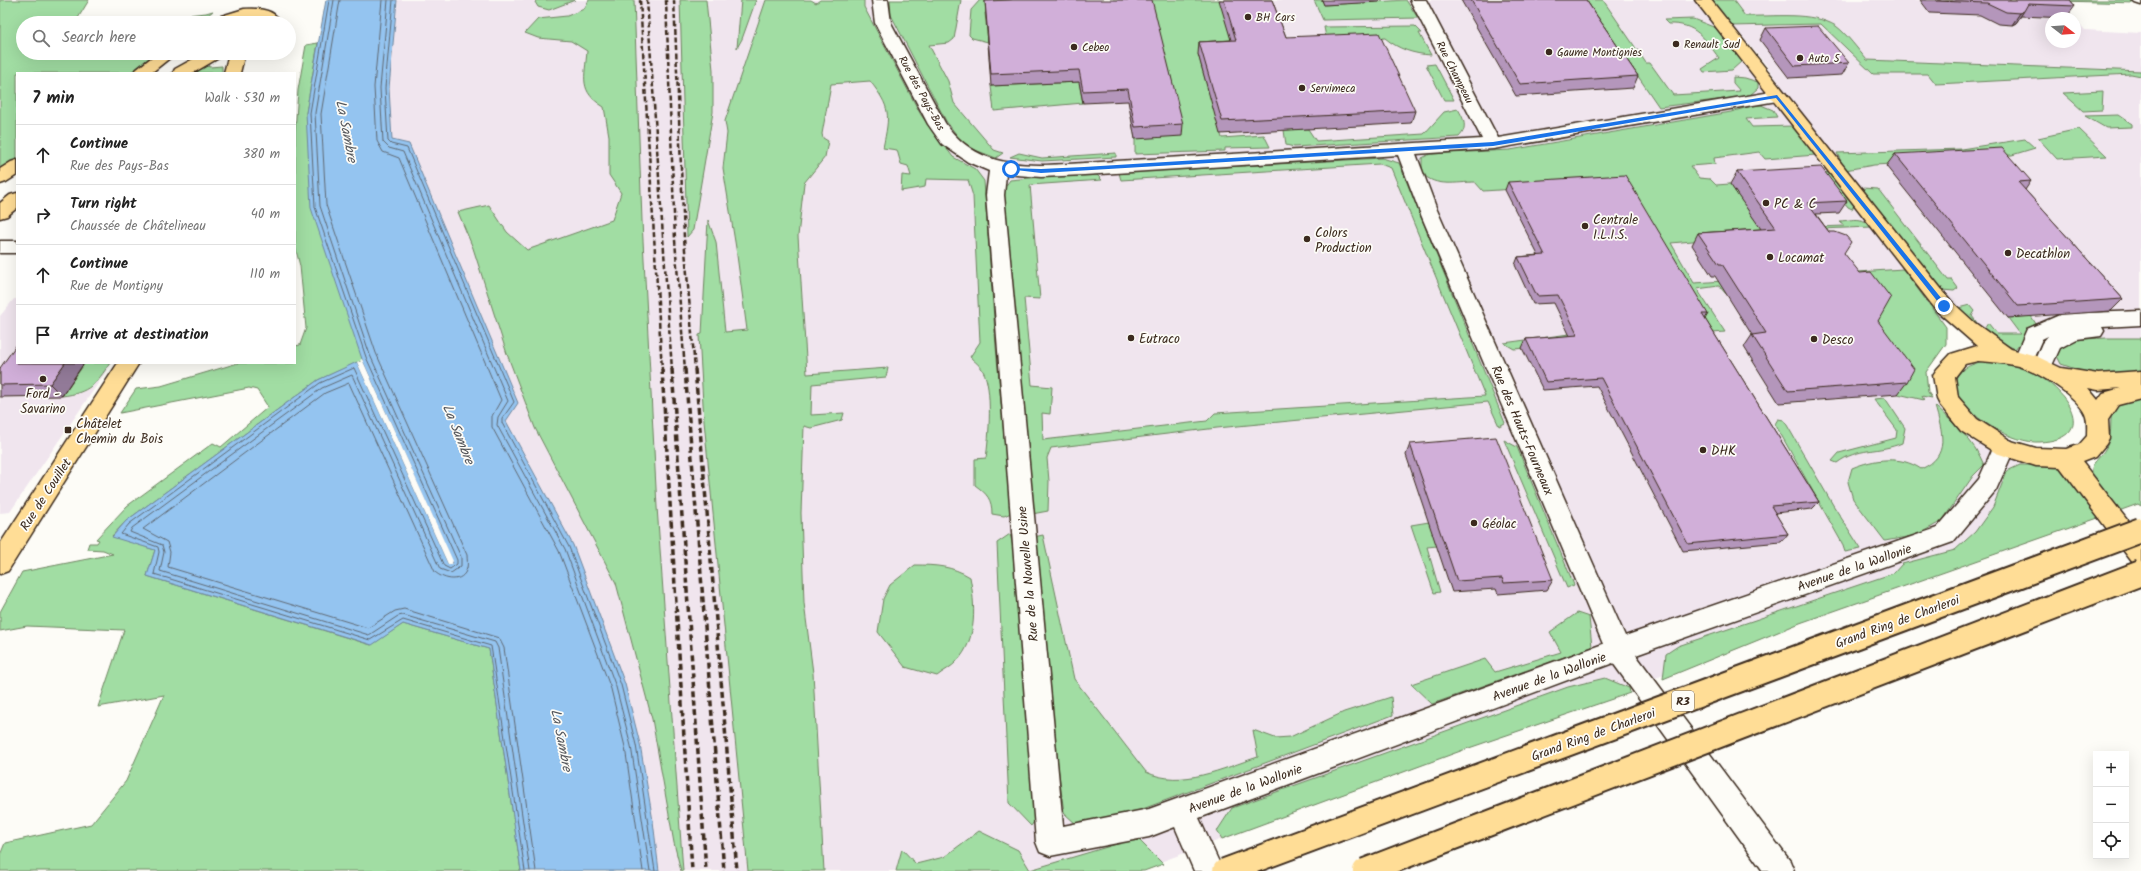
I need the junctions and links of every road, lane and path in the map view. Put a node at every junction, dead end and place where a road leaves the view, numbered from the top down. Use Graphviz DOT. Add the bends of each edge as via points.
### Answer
graph roads {
  1 [pos="880,0"];
  2 [pos="1418,0"];
  3 [pos="1703,0"];
  4 [pos="241,7"];
  5 [pos="228,16"];
  6 [pos="267,16"];
  7 [pos="158,60"];
  8 [pos="204,60"];
  9 [pos="235,60"];
  10 [pos="141,72"];
  11 [pos="183,72"];
  12 [pos="232,72"];
  13 [pos="1777,96"];
  14 [pos="1493,144"];
  15 [pos="1405,149"];
  16 [pos="16,167"];
  17 [pos="998,168"];
  18 [pos="0,178"];
  19 [pos="16,200"];
  20 [pos="0,212"];
  21 [pos="0,247"];
  22 [pos="16,247"];
  23 [pos="1944,306"];
  24 [pos="2141,318"];
  25 [pos="2141,327"];
  26 [pos="2003,354"];
  27 [pos="1958,358"];
  28 [pos="128,364"];
  29 [pos="2042,367"];
  30 [pos="2141,379"];
  31 [pos="2141,391"];
  32 [pos="2097,420"];
  33 [pos="2004,447"];
  34 [pos="2066,458"];
  35 [pos="2141,530"];
  36 [pos="2141,556"];
  37 [pos="0,564"];
  38 [pos="2141,573"];
  39 [pos="1618,650"];
  40 [pos="1182,811"];
  41 [pos="1050,842"];
  42 [pos="1209,871"];
  43 [pos="1225,871"];
  44 [pos="1365,871"];
  45 [pos="1780,871"];
  1 -- 17 [label="street, Rue des Pays-Bas" via="883,23 948,140 974,158"];
  2 -- 14 [label="street, Rue Champeau"];
  3 -- 13 [label="main road"];
  4 -- 5 [label="main road"];
  4 -- 6 [label="main road"];
  7 -- 10 [label="main road"];
  8 -- 11 [label="main road"];
  9 -- 12 [label="main road"];
  13 -- 14 [label="street, Rue des Pays-Bas"];
  13 -- 23 [label="main road"];
  14 -- 15 [label="street, Rue des Pays-Bas"];
  15 -- 17 [label="street, Rue des Pays-Bas" via="1048,171"];
  15 -- 39 [label="street, Rue des Hauts-Fourneaux" via="1428,210"];
  16 -- 18 [label="main road"];
  17 -- 41 [label="street, Rue de la Nouvelle Usine" via="995,195"];
  19 -- 20 [label="main road"];
  21 -- 22 [label="street"];
  23 -- 26 [label="main road"];
  23 -- 27 [label="main road" via="1956,338"];
  24 -- 29 [label="street" via="2062,321 2034,334"];
  25 -- 29 [label="street" via="2074,332 2052,343"];
  26 -- 27 [label="main road" via="1978,353"];
  26 -- 29 [label="main road"];
  27 -- 33 [label="main road" via="1944,375 1948,399 1969,425"];
  28 -- 37 [label="main road, Rue de Couillet"];
  29 -- 30 [label="main road" via="2098,382"];
  29 -- 32 [label="main road" via="2084,397"];
  31 -- 32 [label="main road" via="2111,399"];
  32 -- 34 [label="main road" via="2098,438 2087,451"];
  33 -- 34 [label="main road" via="2036,457"];
  33 -- 39 [label="street, Avenue de la Wallonie" via="1988,484 1945,535"];
  34 -- 36 [label="main road"];
  35 -- 43 [label="main road, Grand Ring de Charleroi / R3, bridge"];
  38 -- 44 [label="main road, bridge"];
  39 -- 40 [label="street, Avenue de la Wallonie"];
  39 -- 45 [label="street, Rue des Hauts-Fourneaux"];
  40 -- 41 [label="street, Avenue de la Wallonie" via="1149,823"];
  40 -- 42 [label="street"];
}
